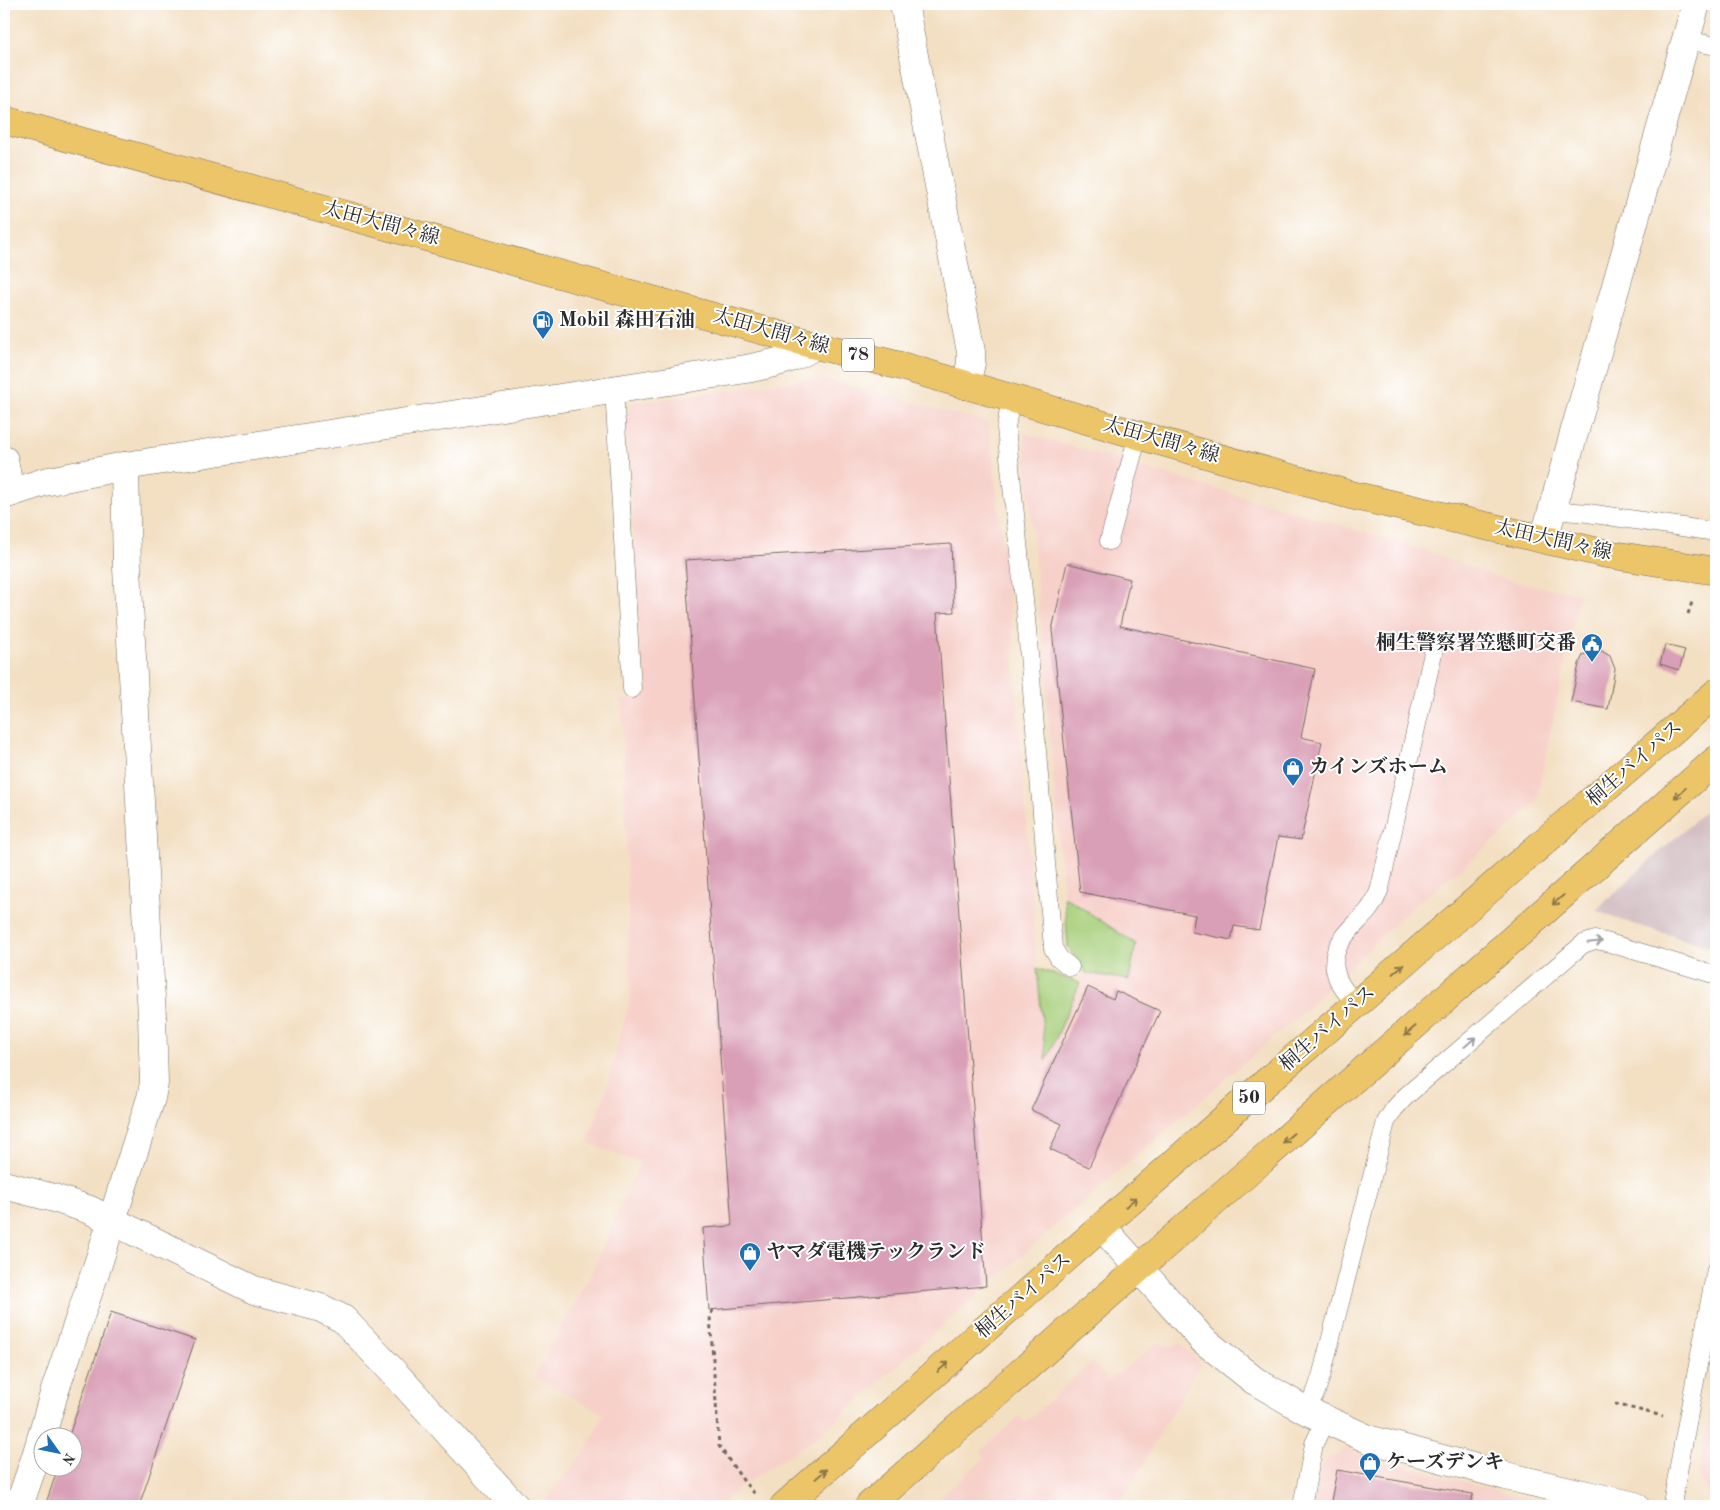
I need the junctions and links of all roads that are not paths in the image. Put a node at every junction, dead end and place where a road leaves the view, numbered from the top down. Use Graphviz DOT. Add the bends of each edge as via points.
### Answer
graph roads {
  1 [pos="904,4"];
  2 [pos="1696,4"];
  3 [pos="1686,40"];
  4 [pos="1716,46"];
  5 [pos="4,120"];
  6 [pos="815,345"];
  7 [pos="966,384"];
  8 [pos="614,389"];
  9 [pos="1011,397"];
  10 [pos="1138,435"];
  11 [pos="4,460"];
  12 [pos="125,466"];
  13 [pos="7,494"];
  14 [pos="1551,510"];
  15 [pos="1716,532"];
  16 [pos="1544,539"];
  17 [pos="1109,541"];
  18 [pos="1716,571"];
  19 [pos="1433,653"];
  20 [pos="632,689"];
  21 [pos="1716,692"];
  22 [pos="1716,760"];
  23 [pos="1070,967"];
  24 [pos="1716,976"];
  25 [pos="1356,1005"];
  26 [pos="4,1185"];
  27 [pos="112,1219"];
  28 [pos="1102,1227"];
  29 [pos="1138,1268"];
  30 [pos="1716,1269"];
  31 [pos="1315,1415"];
  32 [pos="19,1506"];
  33 [pos="515,1506"];
  34 [pos="784,1506"];
  35 [pos="869,1506"];
  36 [pos="1302,1506"];
  37 [pos="1635,1506"];
  38 [pos="1673,1506"];
  1 -- 7 [label="street" via="971,352"];
  2 -- 3 [label="street"];
  3 -- 4 [label="lane"];
  3 -- 14 [label="street"];
  5 -- 6 [label="main road, 太田大間々線 / 78"];
  6 -- 7 [label="main road, 太田大間々線 / 78"];
  6 -- 8 [label="street" via="784,361"];
  7 -- 9 [label="main road, 太田大間々線 / 78"];
  8 -- 12 [label="street"];
  8 -- 20 [label="lane"];
  9 -- 10 [label="main road, 太田大間々線 / 78"];
  9 -- 23 [label="lane" via="1006,428 1027,629 1053,948"];
  10 -- 16 [label="main road, 太田大間々線 / 78" via="1351,495"];
  10 -- 17 [label="lane"];
  11 -- 13 [label="street"];
  12 -- 13 [label="street" via="44,482"];
  12 -- 27 [label="street" via="127,568 154,1083"];
  14 -- 15 [label="lane"];
  14 -- 16 [label="street"];
  16 -- 18 [label="main road, 太田大間々線 / 78" via="1607,554"];
  19 -- 25 [label="lane" via="1380,888 1367,912 1344,935 1335,954 1337,978"];
  25 -- 21 [label="main road, 桐生バイパス / 50, one-way"];
  22 -- 29 [label="main road, one-way"];
  31 -- 24 [label="lane, one-way" via="1316,1392 1386,1122 1394,1108 1583,944 1595,940 1606,942"];
  28 -- 25 [label="main road, 桐生バイパス / 50, one-way"];
  26 -- 27 [label="street" via="54,1198"];
  27 -- 32 [label="street"];
  27 -- 33 [label="street" via="254,1290 321,1308 343,1319"];
  28 -- 29 [label="street"];
  34 -- 28 [label="main road, 桐生バイパス / 50, one-way"];
  29 -- 31 [label="street" via="1203,1340 1255,1380"];
  29 -- 35 [label="main road"];
  30 -- 38 [label="lane"];
  31 -- 36 [label="lane" via="1314,1444"];
  31 -- 37 [label="street" via="1368,1439"];
}
